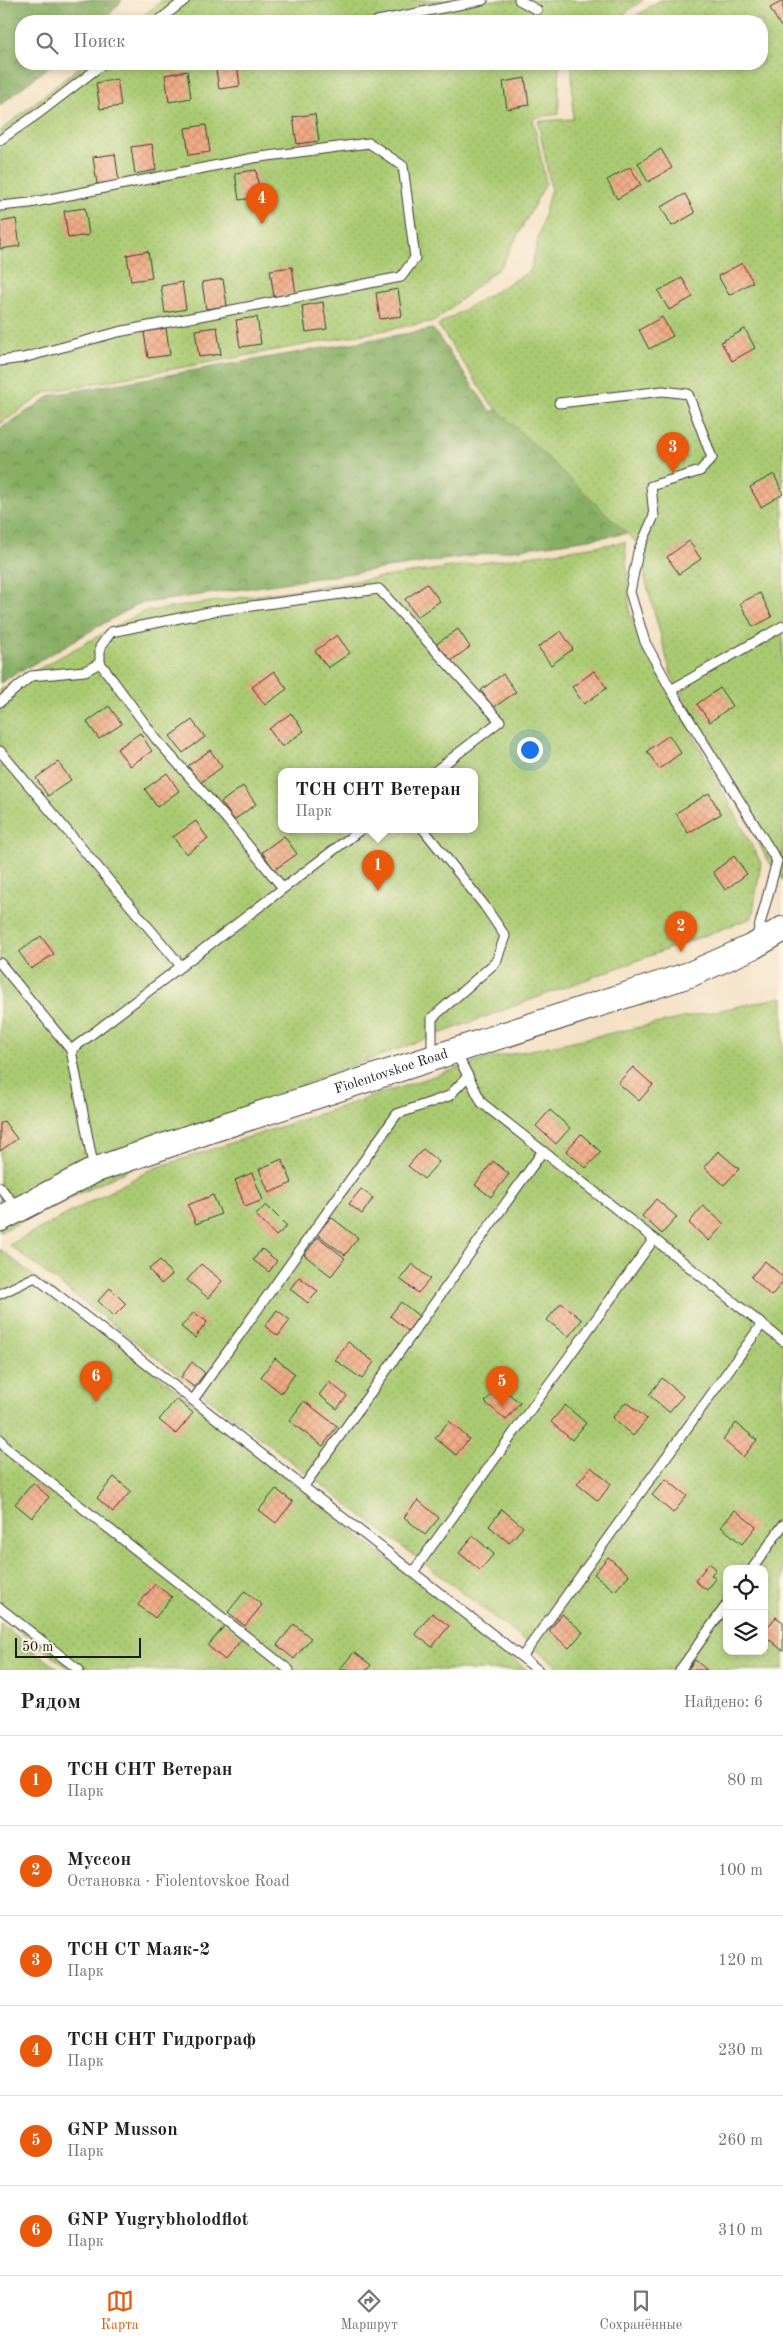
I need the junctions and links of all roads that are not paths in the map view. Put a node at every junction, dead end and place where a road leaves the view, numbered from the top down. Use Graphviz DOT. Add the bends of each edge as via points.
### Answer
graph roads {
  1 [pos="185,0"];
  2 [pos="483,0"];
  3 [pos="519,0"];
  4 [pos="537,10"];
  5 [pos="166,15"];
  6 [pos="407,15"];
  7 [pos="95,70"];
  8 [pos="0,140"];
  9 [pos="0,206"];
  10 [pos="0,361"];
  11 [pos="558,403"];
  12 [pos="783,626"];
  13 [pos="100,663"];
  14 [pos="671,690"];
  15 [pos="0,702"];
  16 [pos="0,751"];
  17 [pos="439,768"];
  18 [pos="356,833"];
  19 [pos="426,833"];
  20 [pos="780,862"];
  21 [pos="283,888"];
  22 [pos="783,929"];
  23 [pos="754,946"];
  24 [pos="0,963"];
  25 [pos="181,966"];
  26 [pos="71,1050"];
  27 [pos="443,1055"];
  28 [pos="468,1076"];
  29 [pos="543,1151"];
  30 [pos="94,1170"];
  31 [pos="0,1187"];
  32 [pos="9,1214"];
  33 [pos="654,1238"];
  34 [pos="0,1294"];
  35 [pos="762,1324"];
  36 [pos="783,1341"];
  37 [pos="193,1400"];
  38 [pos="0,1439"];
  39 [pos="304,1486"];
  40 [pos="783,1525"];
  41 [pos="755,1565"];
  42 [pos="413,1572"];
  43 [pos="0,1608"];
  44 [pos="723,1610"];
  45 [pos="522,1657"];
  46 [pos="79,1670"];
  47 [pos="289,1670"];
  48 [pos="538,1670"];
  49 [pos="680,1670"];
  1 -- 5 [label="lane"];
  2 -- 6 [label="lane"];
  3 -- 4 [label="lane"];
  7 -- 8 [label="lane"];
  9 -- 10 [label="lane" via="253,158 369,143 403,166 415,258 401,277 118,332 23,358"];
  11 -- 14 [label="lane" via="663,391 688,394 712,458 700,471 652,486 654,516 638,552 630,592 645,642"];
  12 -- 14 [label="lane"];
  13 -- 15 [label="lane" via="85,671 31,676"];
  13 -- 17 [label="lane" via="100,647 110,632 214,611 378,589 500,721"];
  13 -- 21 [label="lane" via="156,739"];
  14 -- 20 [label="lane"];
  16 -- 25 [label="lane"];
  18 -- 21 [label="lane"];
  19 -- 27 [label="lane" via="484,905 504,936 496,962 432,1018"];
  20 -- 23 [label="lane"];
  21 -- 25 [label="lane"];
  22 -- 23 [label="main road, Fiolentovskoe Road"];
  23 -- 27 [label="main road, Fiolentovskoe Road" via="691,974"];
  24 -- 26 [label="lane"];
  25 -- 26 [label="lane"];
  26 -- 30 [label="lane"];
  27 -- 28 [label="lane"];
  27 -- 30 [label="main road, Fiolentovskoe Road"];
  28 -- 29 [label="lane" via="482,1103"];
  28 -- 37 [label="lane" via="449,1096 397,1114"];
  29 -- 33 [label="lane"];
  29 -- 39 [label="lane"];
  30 -- 32 [label="main road, Fiolentovskoe Road"];
  31 -- 32 [label="lane"];
  33 -- 35 [label="lane"];
  33 -- 42 [label="lane"];
  34 -- 37 [label="lane" via="35,1277"];
  35 -- 36 [label="lane"];
  35 -- 45 [label="lane"];
  37 -- 39 [label="lane"];
  38 -- 47 [label="lane" via="5,1447"];
  39 -- 42 [label="lane"];
  40 -- 41 [label="lane"];
  42 -- 45 [label="lane"];
  43 -- 46 [label="lane"];
  44 -- 49 [label="lane"];
  45 -- 48 [label="lane"];
}
